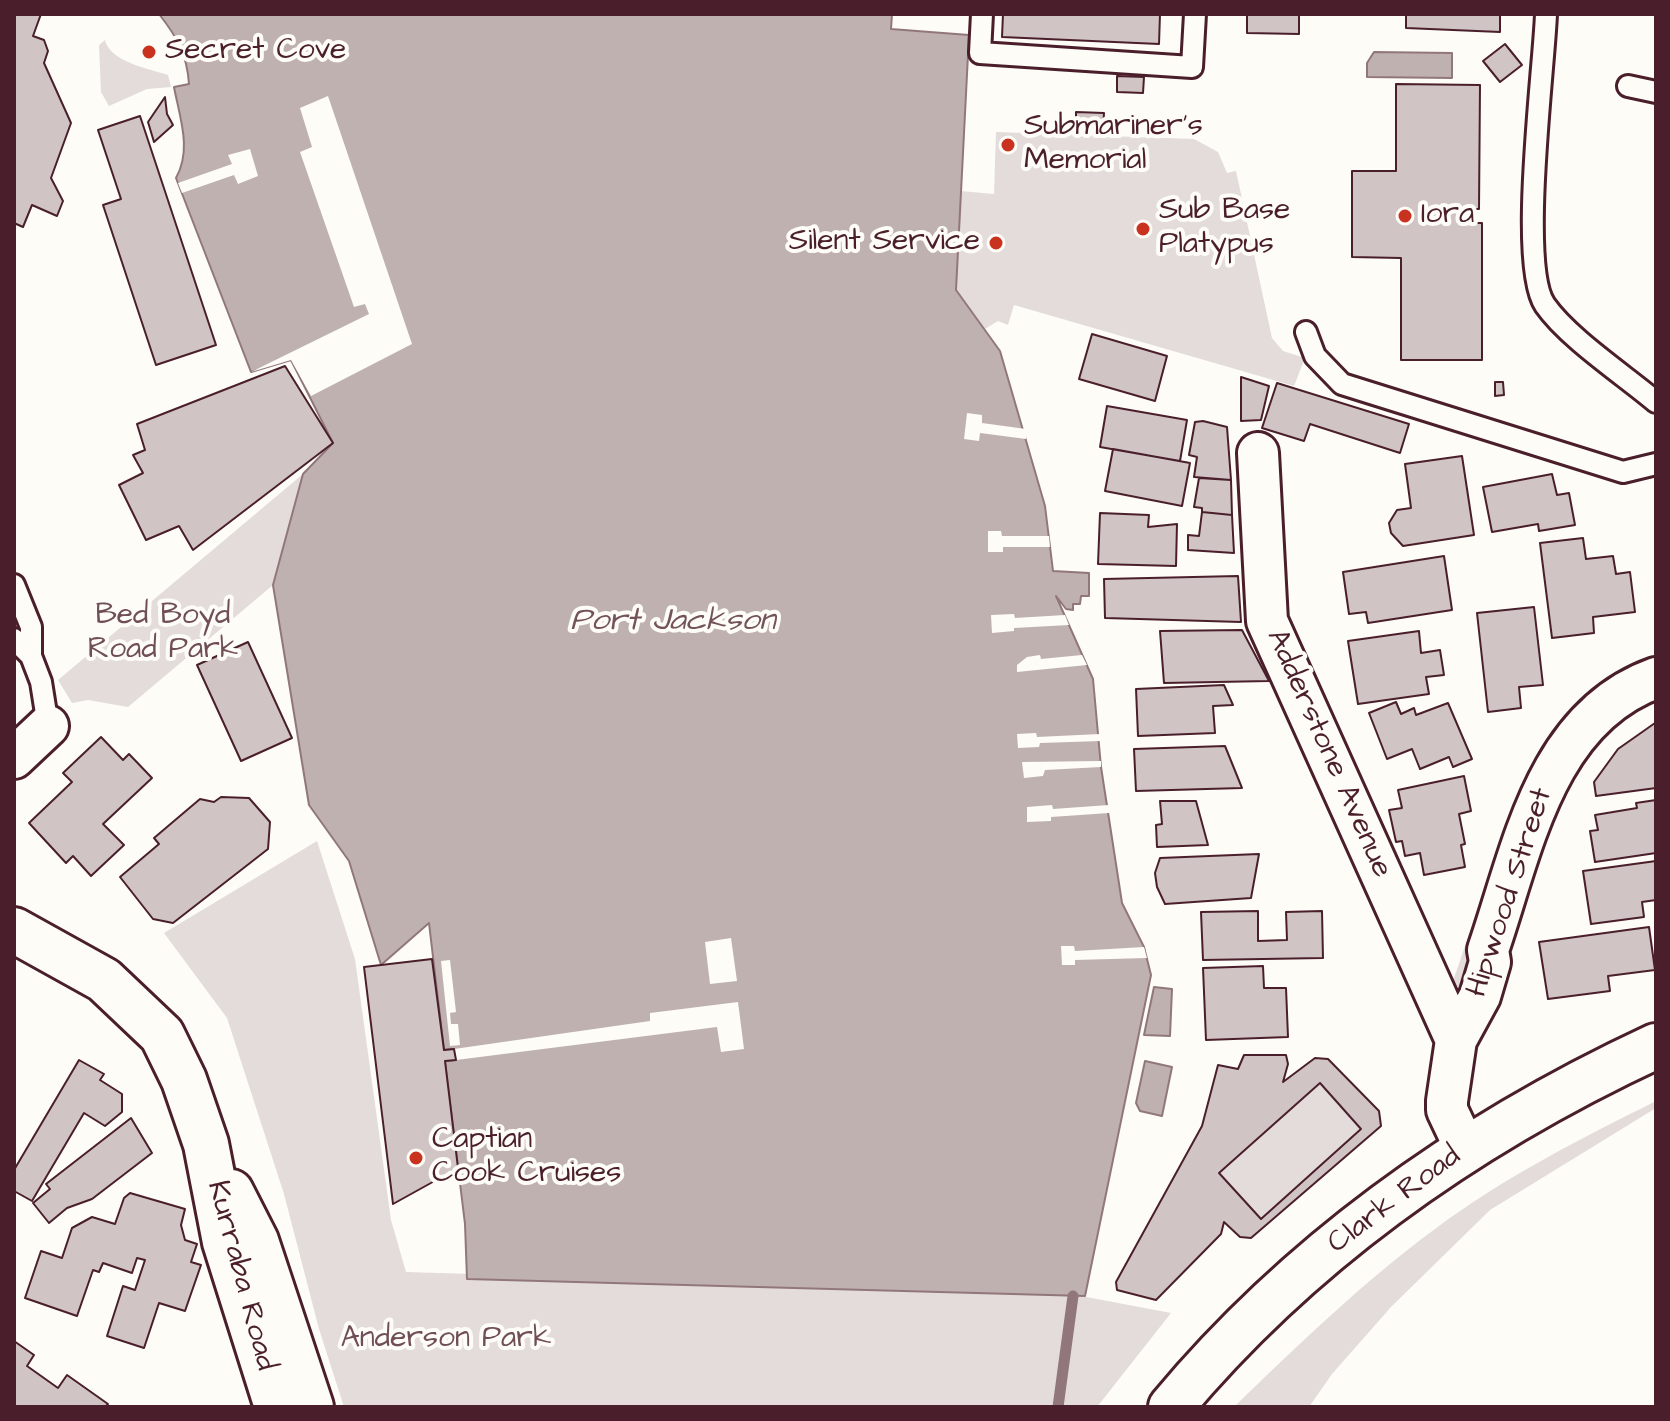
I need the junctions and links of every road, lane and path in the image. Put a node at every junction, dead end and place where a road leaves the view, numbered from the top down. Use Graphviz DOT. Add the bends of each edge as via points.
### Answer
graph roads {
  1 [pos="982,14"];
  2 [pos="1195,14"];
  3 [pos="1546,14"];
  4 [pos="1628,86"];
  5 [pos="1656,92"];
  6 [pos="1306,332"];
  7 [pos="1656,402"];
  8 [pos="1258,453"];
  9 [pos="1656,464"];
  10 [pos="14,585"];
  11 [pos="14,639"];
  12 [pos="31,656"];
  13 [pos="1656,678"];
  14 [pos="48,726"];
  15 [pos="14,758"];
  16 [pos="14,930"];
  17 [pos="1456,1040"];
  18 [pos="1656,1046"];
  19 [pos="206,1144"];
  20 [pos="1465,1148"];
  21 [pos="277,1407"];
  22 [pos="311,1407"];
  23 [pos="1171,1407"];
  1 -- 2 [label="lane" via="980,53 1192,67"];
  3 -- 7 [label="lane" via="1538,89 1537,290 1559,322"];
  4 -- 5 [label="lane"];
  6 -- 9 [label="lane" via="1315,356 1342,384 1623,472"];
  8 -- 17 [label="street, Adderstone Avenue" via="1267,621"];
  10 -- 12 [label="lane" via="31,627"];
  11 -- 12 [label="lane"];
  12 -- 14 [label="lane"];
  13 -- 17 [label="street, Hipwood Street" via="1620,696 1563,752 1543,793 1488,950 1490,962 1480,996"];
  14 -- 15 [label="street"];
  16 -- 19 [label="main road, Kurraba Road" via="104,980 150,1020 175,1058"];
  17 -- 20 [label="street, Hipwood Street" via="1447,1110"];
  18 -- 20 [label="main road, Clark Road" via="1568,1087"];
  19 -- 21 [label="main road, Kurraba Road" via="225,1242"];
  19 -- 22 [label="main road, Kurraba Road" via="256,1241"];
  20 -- 23 [label="main road, Clark Road" via="1363,1221 1281,1292"];
}
